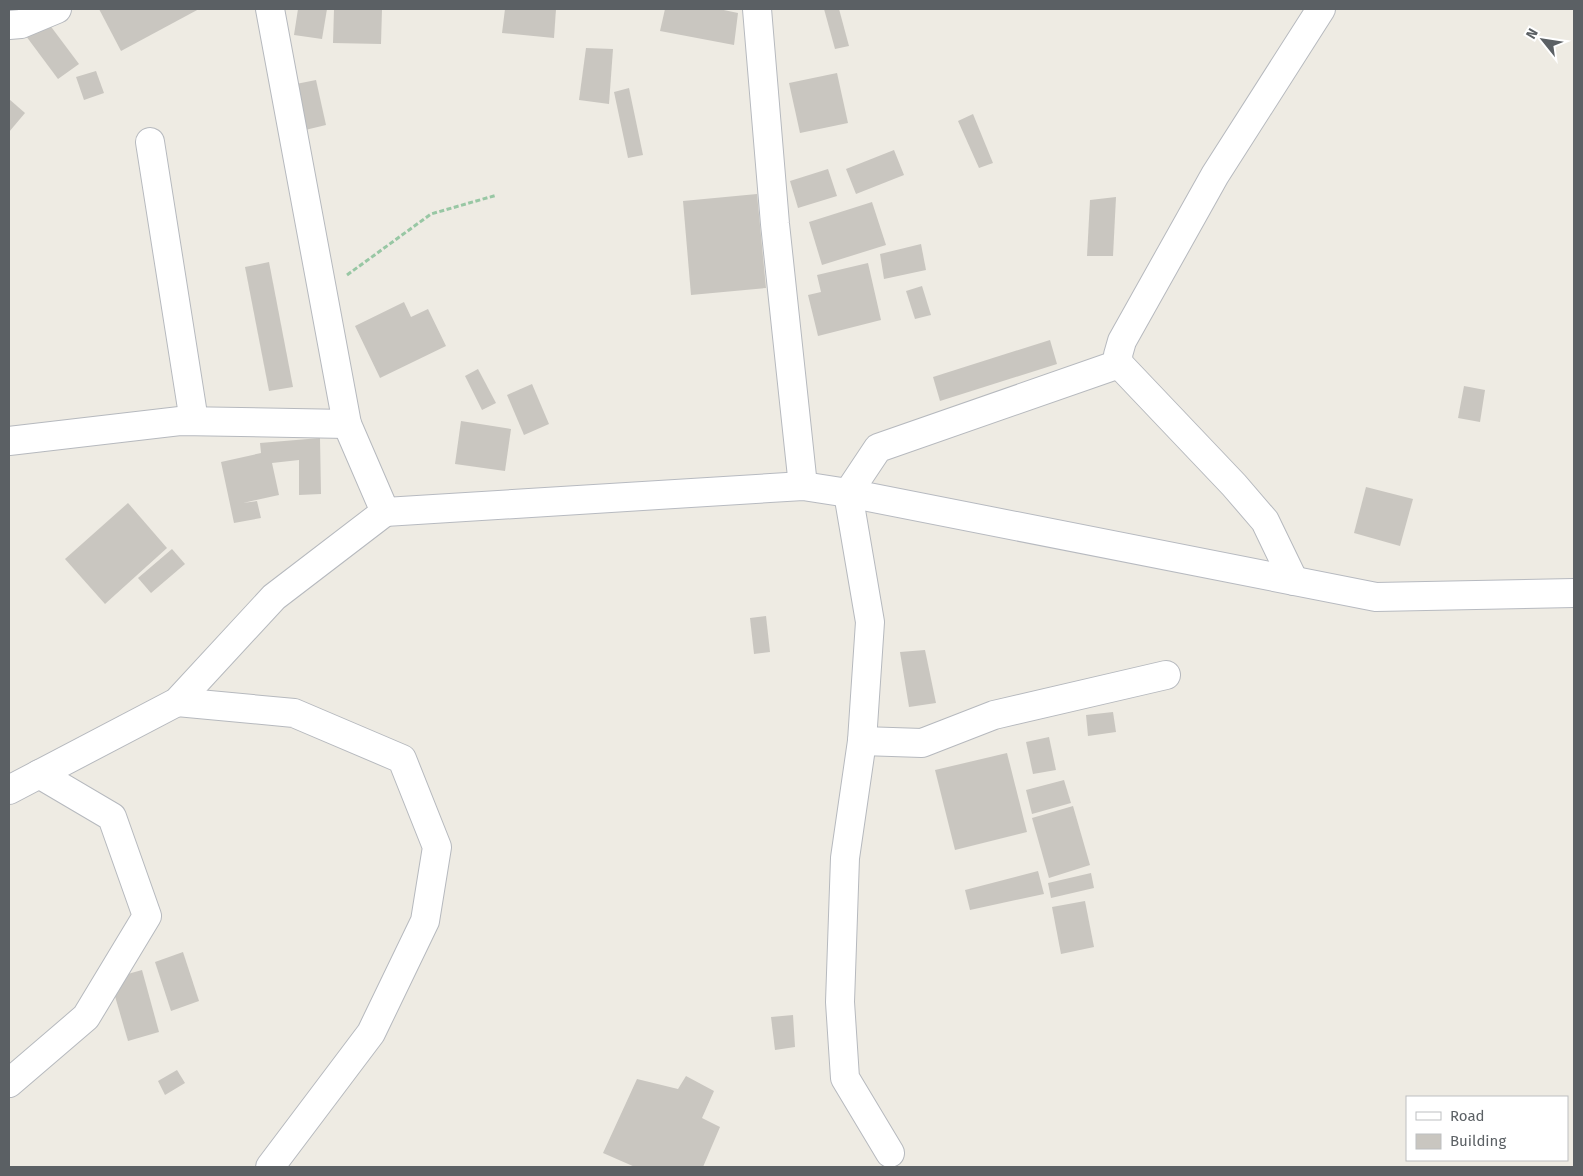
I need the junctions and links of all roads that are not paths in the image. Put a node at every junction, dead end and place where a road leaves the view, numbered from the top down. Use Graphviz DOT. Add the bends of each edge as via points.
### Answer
graph roads {
  1 [pos="57,9"];
  2 [pos="270,9"];
  3 [pos="757,9"];
  4 [pos="1321,9"];
  5 [pos="9,25"];
  6 [pos="150,142"];
  7 [pos="1119,364"];
  8 [pos="194,421"];
  9 [pos="347,424"];
  10 [pos="9,441"];
  11 [pos="803,486"];
  12 [pos="848,493"];
  13 [pos="384,512"];
  14 [pos="1294,581"];
  15 [pos="1574,593"];
  16 [pos="1166,675"];
  17 [pos="178,702"];
  18 [pos="862,741"];
  19 [pos="40,774"];
  20 [pos="9,790"];
  21 [pos="9,1083"];
  22 [pos="890,1153"];
  23 [pos="270,1167"];
  1 -- 5 [label="street" via="21,24"];
  2 -- 9 [label="street"];
  3 -- 11 [label="street" via="775,224"];
  4 -- 7 [label="street" via="1215,175 1122,341"];
  6 -- 8 [label="street"];
  7 -- 12 [label="street" via="878,448"];
  7 -- 14 [label="street" via="1265,521"];
  8 -- 9 [label="street"];
  8 -- 10 [label="street"];
  9 -- 13 [label="street"];
  11 -- 12 [label="street"];
  11 -- 13 [label="street"];
  12 -- 14 [label="street"];
  12 -- 18 [label="street" via="870,622"];
  13 -- 17 [label="street" via="274,597"];
  14 -- 15 [label="street" via="1376,597"];
  16 -- 18 [label="street" via="994,715 922,742"];
  17 -- 19 [label="street"];
  17 -- 23 [label="street" via="294,713 402,759 438,847 425,921 371,1033"];
  18 -- 22 [label="street" via="845,858 840,1002 845,1078"];
  19 -- 20 [label="street"];
  19 -- 21 [label="street" via="112,817 147,916 86,1017"];
}
